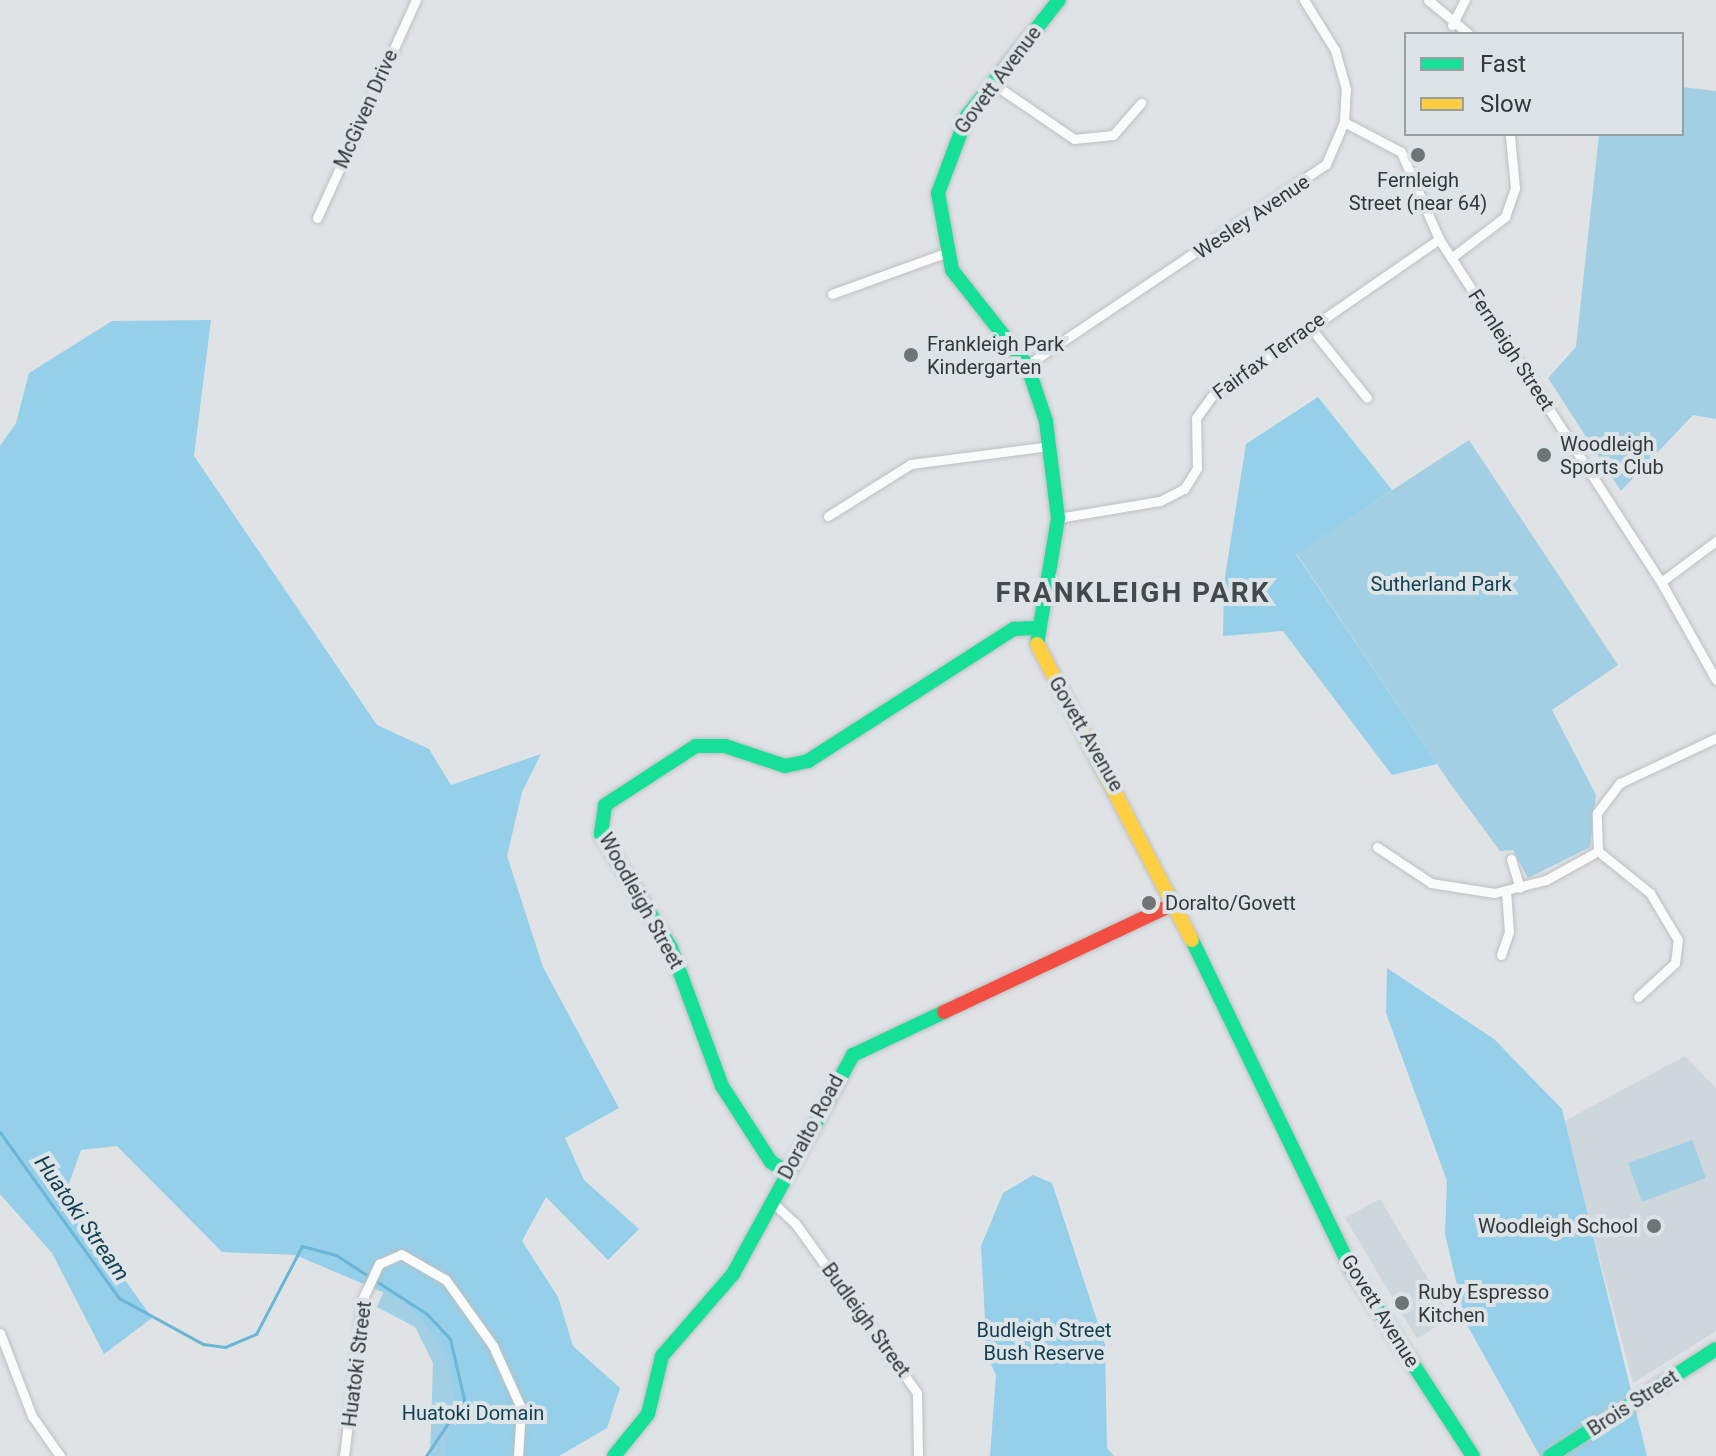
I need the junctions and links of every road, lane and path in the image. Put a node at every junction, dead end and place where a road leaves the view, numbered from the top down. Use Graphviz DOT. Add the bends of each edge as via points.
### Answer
graph roads {
  1 [pos="416,0"];
  2 [pos="1059,0"];
  3 [pos="1304,0"];
  4 [pos="1428,0"];
  5 [pos="1465,0"];
  6 [pos="1452,25"];
  7 [pos="1465,32"];
  8 [pos="992,83"];
  9 [pos="1141,103"];
  10 [pos="1344,122"];
  11 [pos="1510,136"];
  12 [pos="317,218"];
  13 [pos="1439,239"];
  14 [pos="945,253"];
  15 [pos="1451,258"];
  16 [pos="832,294"];
  17 [pos="1309,326"];
  18 [pos="1027,365"];
  19 [pos="1367,398"];
  20 [pos="1049,446"];
  21 [pos="828,516"];
  22 [pos="1058,518"];
  23 [pos="1716,541"];
  24 [pos="1661,582"];
  25 [pos="1035,628"];
  26 [pos="1716,680"];
  27 [pos="1716,738"];
  28 [pos="1377,847"];
  29 [pos="1598,851"];
  30 [pos="1511,859"];
  31 [pos="1520,888"];
  32 [pos="1506,891"];
  33 [pos="1174,904"];
  34 [pos="1501,955"];
  35 [pos="1638,997"];
  36 [pos="787,1172"];
  37 [pos="771,1201"];
  38 [pos="0,1333"];
  39 [pos="1716,1349"];
  40 [pos="60,1456"];
  41 [pos="344,1456"];
  42 [pos="518,1456"];
  43 [pos="614,1456"];
  44 [pos="918,1456"];
  45 [pos="1473,1456"];
  46 [pos="1550,1456"];
  1 -- 12 [label="street, McGiven Drive"];
  2 -- 8 [label="street, Govett Avenue"];
  3 -- 10 [label="street, Wesley Avenue" via="1343,72"];
  4 -- 6 [label="street"];
  5 -- 6 [label="street"];
  6 -- 7 [label="street"];
  8 -- 9 [label="street" via="1074,139 1113,135"];
  8 -- 14 [label="street, Govett Avenue" via="944,162 938,214"];
  10 -- 13 [label="street, Fernleigh Street" via="1401,152"];
  10 -- 18 [label="street, Wesley Avenue" via="1326,164 1303,186"];
  11 -- 15 [label="street" via="1515,188 1505,217"];
  13 -- 15 [label="street, Fernleigh Street"];
  13 -- 17 [label="street, Fairfax Terrace"];
  14 -- 16 [label="street"];
  14 -- 18 [label="street, Govett Avenue" via="966,294"];
  15 -- 24 [label="street, Fernleigh Street"];
  17 -- 19 [label="street"];
  17 -- 22 [label="street, Fairfax Terrace" via="1202,407 1194,432 1197,468 1184,489 1160,501"];
  18 -- 20 [label="street, Govett Avenue"];
  20 -- 21 [label="street" via="911,464"];
  20 -- 22 [label="street, Govett Avenue"];
  22 -- 25 [label="street, Govett Avenue"];
  23 -- 24 [label="street"];
  24 -- 26 [label="street, Fernleigh Street"];
  25 -- 33 [label="street, Govett Avenue" via="1044,661 1097,746"];
  25 -- 36 [label="street, Woodleigh Street" via="1014,629 808,761 785,766 725,746 696,746 605,805 601,834 671,948 722,1086 771,1162"];
  27 -- 29 [label="street" via="1611,790 1597,813"];
  28 -- 32 [label="street" via="1431,883"];
  29 -- 31 [label="street"];
  29 -- 35 [label="street" via="1650,893 1678,940 1675,963"];
  30 -- 31 [label="street"];
  31 -- 32 [label="street"];
  32 -- 34 [label="street" via="1509,932"];
  33 -- 36 [label="street, Doralto Road" via="853,1055"];
  33 -- 45 [label="street, Govett Avenue" via="1351,1269"];
  36 -- 37 [label="street, Doralto Road"];
  37 -- 43 [label="street, Doralto Road" via="722,1291 662,1356 648,1414"];
  37 -- 44 [label="street, Budleigh Street" via="795,1223 917,1393"];
  38 -- 40 [label="street" via="32,1416"];
  39 -- 46 [label="street, Brois Street"];
  41 -- 42 [label="street, Huatoki Street" via="363,1298 379,1264 394,1254 421,1259 471,1311 515,1390"];
}
